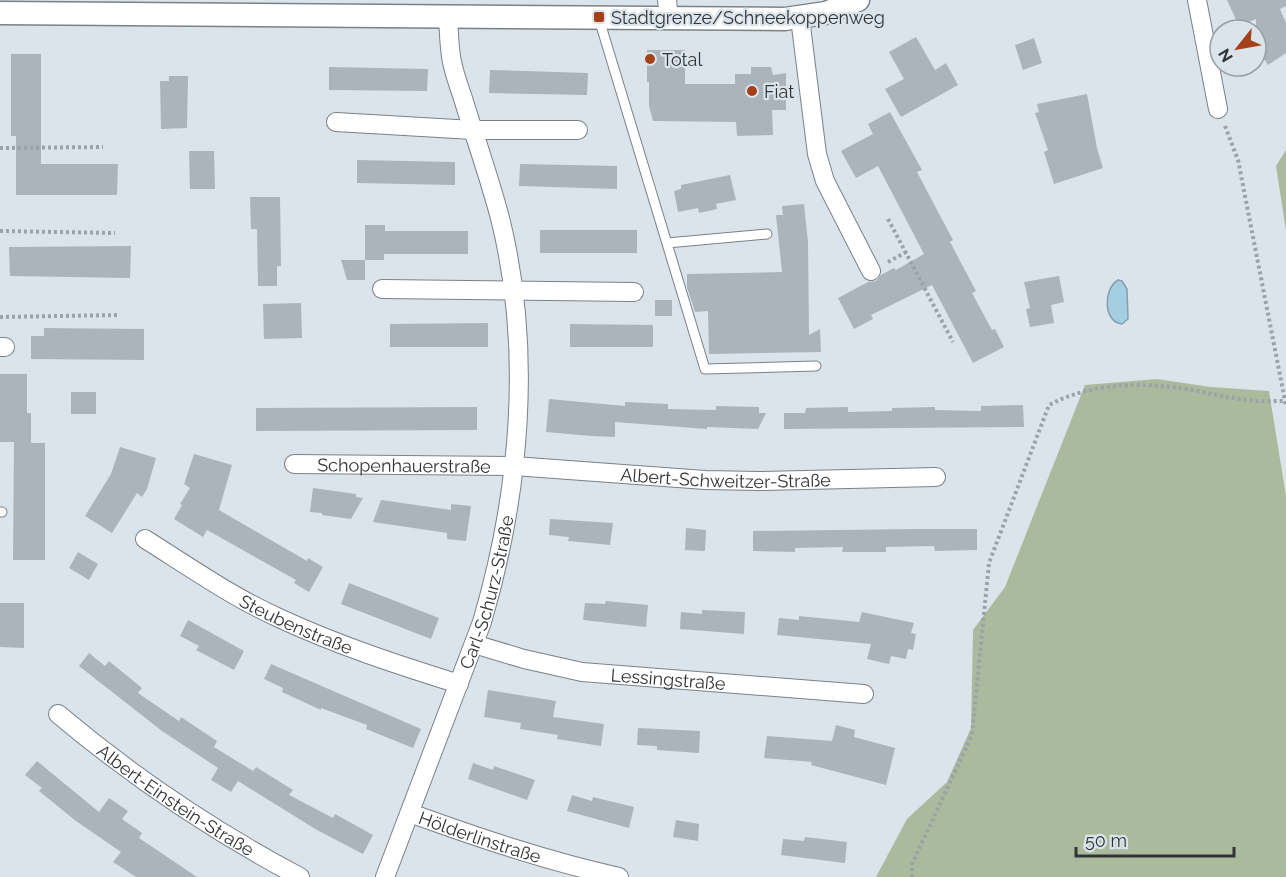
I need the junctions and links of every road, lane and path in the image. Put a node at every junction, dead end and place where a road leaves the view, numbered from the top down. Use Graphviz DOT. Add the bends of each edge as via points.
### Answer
graph roads {
  1 [pos="858,0"];
  2 [pos="1197,0"];
  3 [pos="124,7"];
  4 [pos="399,8"];
  5 [pos="668,9"];
  6 [pos="0,13"];
  7 [pos="448,17"];
  8 [pos="598,17"];
  9 [pos="800,18"];
  10 [pos="1218,110"];
  11 [pos="336,122"];
  12 [pos="473,130"];
  13 [pos="578,130"];
  14 [pos="103,147"];
  15 [pos="0,148"];
  16 [pos="888,219"];
  17 [pos="0,231"];
  18 [pos="115,233"];
  19 [pos="766,234"];
  20 [pos="667,243"];
  21 [pos="871,271"];
  22 [pos="382,289"];
  23 [pos="513,291"];
  24 [pos="634,292"];
  25 [pos="120,315"];
  26 [pos="0,317"];
  27 [pos="952,342"];
  28 [pos="816,366"];
  29 [pos="1286,404"];
  30 [pos="294,464"];
  31 [pos="514,466"];
  32 [pos="936,477"];
  33 [pos="145,539"];
  34 [pos="474,644"];
  35 [pos="459,684"];
  36 [pos="864,694"];
  37 [pos="58,714"];
  38 [pos="410,813"];
  39 [pos="300,877"];
  40 [pos="385,877"];
  41 [pos="619,877"];
  42 [pos="912,877"];
  1 -- 9 [label="street"];
  2 -- 10 [label="street"];
  3 -- 4 [label="street"];
  3 -- 6 [label="street"];
  4 -- 7 [label="street"];
  5 -- 8 [label="street"];
  5 -- 9 [label="street"];
  7 -- 8 [label="street"];
  7 -- 12 [label="street, Carl-Schurz-Straße" via="451,61"];
  8 -- 20 [label="lane"];
  9 -- 21 [label="street" via="817,154 825,181"];
  10 -- 29 [label="path" via="1238,160"];
  11 -- 12 [label="street"];
  12 -- 13 [label="street"];
  12 -- 23 [label="street, Carl-Schurz-Straße" via="500,220"];
  14 -- 15 [label="path"];
  16 -- 27 [label="path"];
  17 -- 18 [label="path"];
  19 -- 20 [label="lane"];
  20 -- 28 [label="lane" via="705,369"];
  22 -- 23 [label="street"];
  23 -- 24 [label="street"];
  23 -- 31 [label="street, Carl-Schurz-Straße" via="519,365"];
  25 -- 26 [label="path"];
  29 -- 42 [label="path" via="1180,388 1116,386 1089,390 1049,405 989,563 972,735 912,864"];
  30 -- 31 [label="street, Schopenhauerstraße"];
  31 -- 32 [label="street, Albert-Schweitzer-Straße" via="705,480"];
  31 -- 34 [label="street, Carl-Schurz-Straße" via="493,584"];
  33 -- 35 [label="street, Steubenstraße" via="277,617 370,656"];
  34 -- 35 [label="street, Carl-Schurz-Straße"];
  34 -- 36 [label="street, Lessingstraße" via="534,662 592,673"];
  35 -- 38 [label="street, Carl-Schurz-Straße"];
  37 -- 39 [label="street, Albert-Einstein-Straße" via="188,812"];
  38 -- 40 [label="street, Carl-Schurz-Straße"];
  38 -- 41 [label="street, Hölderlinstraße" via="482,839"];
}
